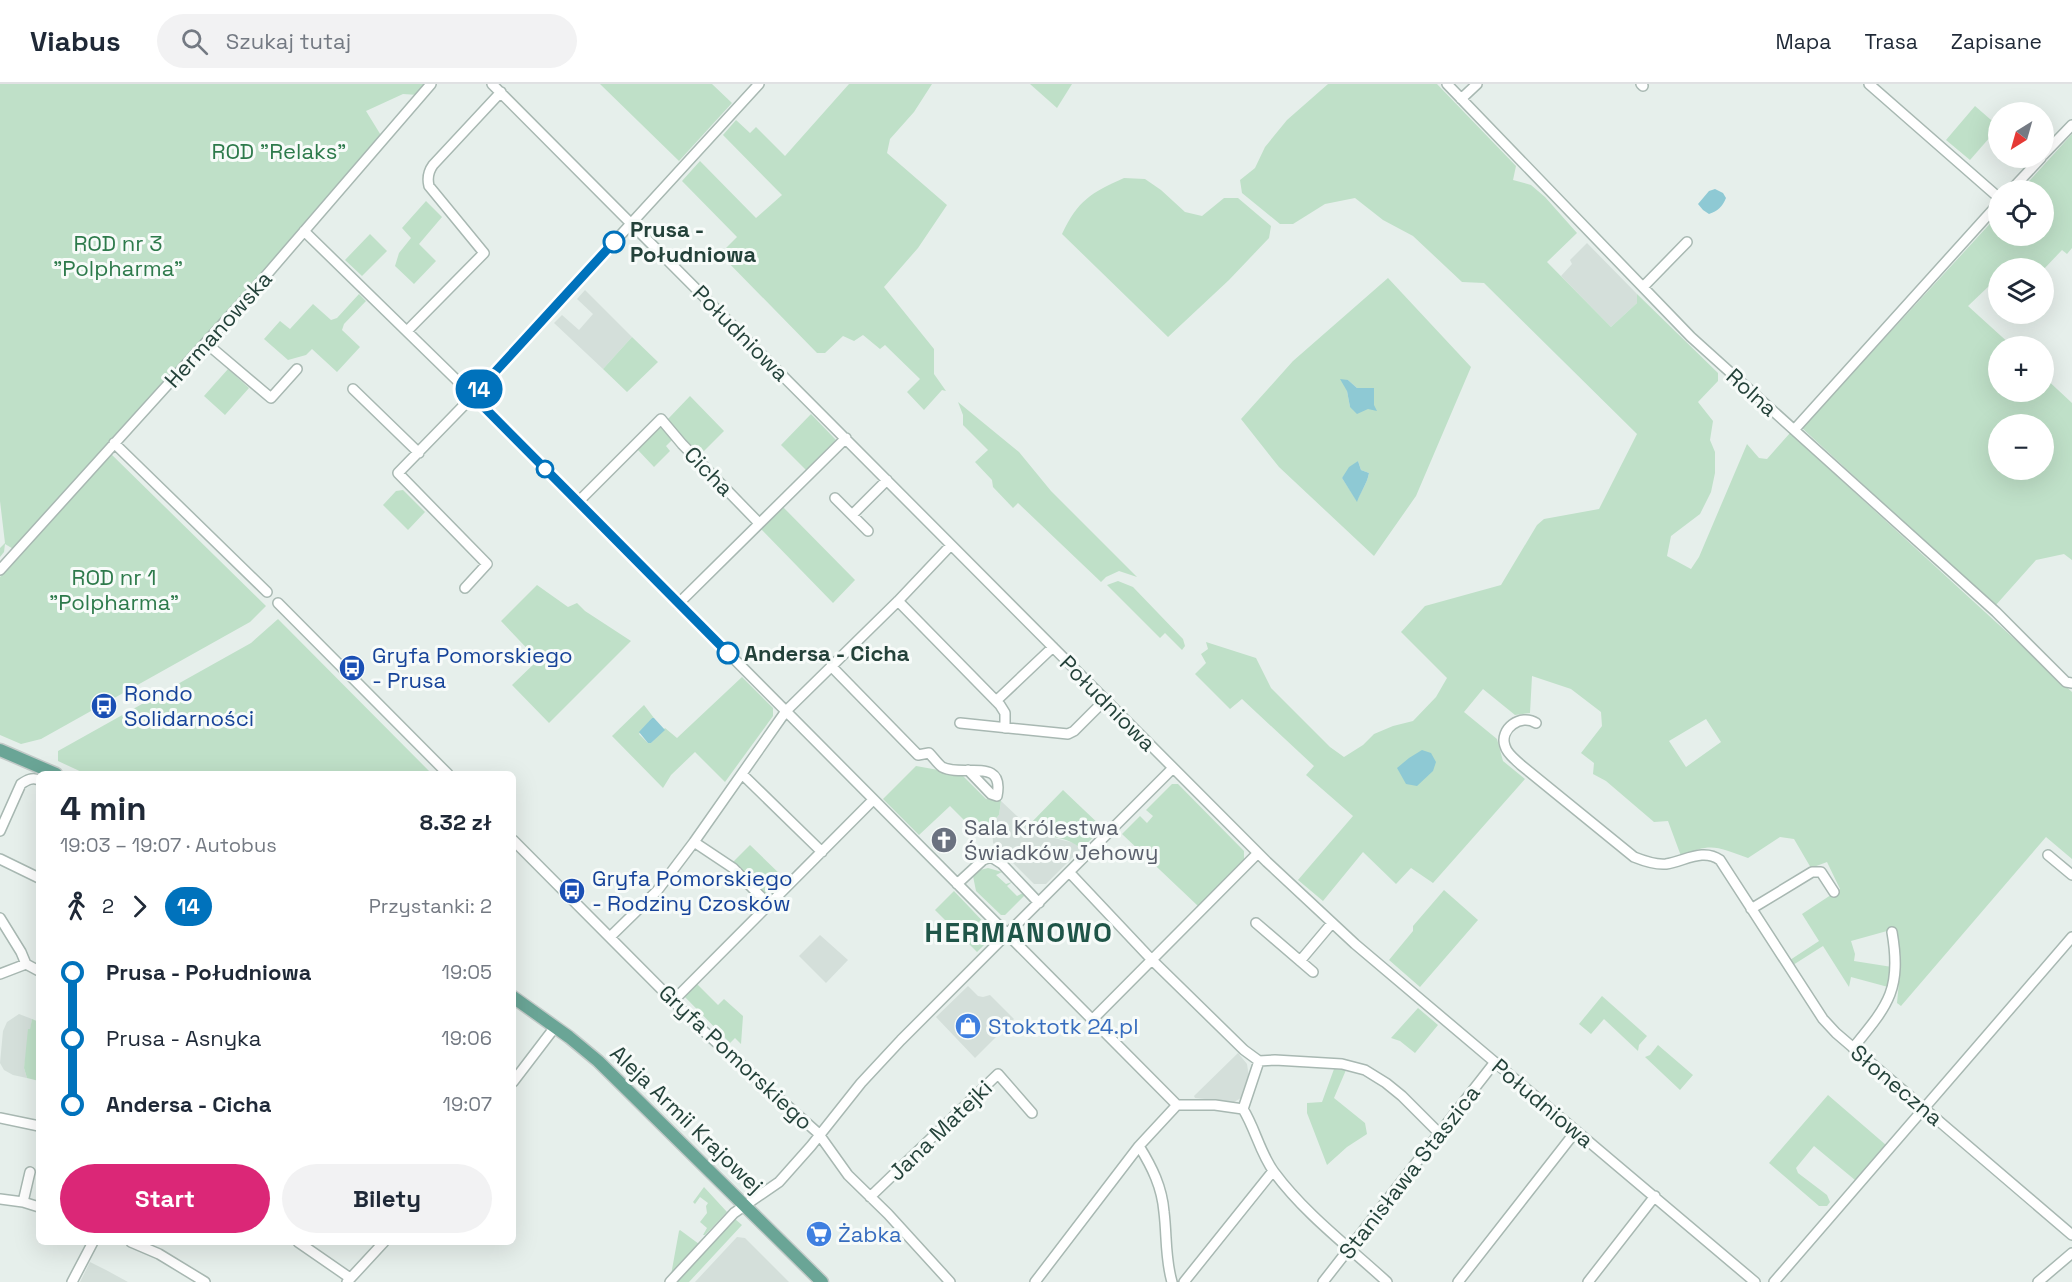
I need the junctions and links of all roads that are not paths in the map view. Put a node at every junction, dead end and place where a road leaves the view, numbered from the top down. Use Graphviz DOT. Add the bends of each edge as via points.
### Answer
graph roads {
  1 [pos="431,84"];
  2 [pos="492,84"];
  3 [pos="759,84"];
  4 [pos="1447,84"];
  5 [pos="1477,84"];
  6 [pos="1869,84"];
  7 [pos="501,92"];
  8 [pos="1461,99"];
  9 [pos="2072,125"];
  10 [pos="2054,144"];
  11 [pos="2031,168"];
  12 [pos="2020,180"];
  13 [pos="1988,188"];
  14 [pos="1988,215"];
  15 [pos="631,223"];
  16 [pos="304,231"];
  17 [pos="1687,242"];
  18 [pos="1643,287"];
  19 [pos="407,331"];
  20 [pos="206,343"];
  21 [pos="297,369"];
  22 [pos="353,389"];
  23 [pos="473,396"];
  24 [pos="1794,430"];
  25 [pos="846,438"];
  26 [pos="114,443"];
  27 [pos="419,453"];
  28 [pos="887,480"];
  29 [pos="835,498"];
  30 [pos="578,502"];
  31 [pos="852,515"];
  32 [pos="758,522"];
  33 [pos="868,531"];
  34 [pos="951,545"];
  35 [pos="0,570"];
  36 [pos="465,588"];
  37 [pos="267,592"];
  38 [pos="898,601"];
  39 [pos="278,603"];
  40 [pos="678,604"];
  41 [pos="1053,647"];
  42 [pos="831,666"];
  43 [pos="2072,683"];
  44 [pos="1106,700"];
  45 [pos="996,701"];
  46 [pos="786,711"];
  47 [pos="960,723"];
  48 [pos="1536,723"];
  49 [pos="1005,728"];
  50 [pos="0,750"];
  51 [pos="1173,768"];
  52 [pos="968,770"];
  53 [pos="49,771"];
  54 [pos="445,771"];
  55 [pos="742,774"];
  56 [pos="36,780"];
  57 [pos="873,801"];
  58 [pos="0,831"];
  59 [pos="694,842"];
  60 [pos="516,843"];
  61 [pos="822,852"];
  62 [pos="1258,853"];
  63 [pos="2048,855"];
  64 [pos="0,859"];
  65 [pos="1070,873"];
  66 [pos="2072,875"];
  67 [pos="36,877"];
  68 [pos="957,884"];
  69 [pos="1834,892"];
  70 [pos="1039,903"];
  71 [pos="768,904"];
  72 [pos="1751,909"];
  73 [pos="0,918"];
  74 [pos="1256,923"];
  75 [pos="1332,923"];
  76 [pos="1892,932"];
  77 [pos="1007,935"];
  78 [pos="610,937"];
  79 [pos="2072,937"];
  80 [pos="1152,960"];
  81 [pos="1300,961"];
  82 [pos="26,964"];
  83 [pos="36,969"];
  84 [pos="1312,972"];
  85 [pos="0,974"];
  86 [pos="516,999"];
  87 [pos="673,1001"];
  88 [pos="1093,1019"];
  89 [pos="555,1027"];
  90 [pos="1853,1048"];
  91 [pos="1259,1061"];
  92 [pos="1495,1062"];
  93 [pos="516,1078"];
  94 [pos="1177,1105"];
  95 [pos="1925,1108"];
  96 [pos="1243,1109"];
  97 [pos="1032,1113"];
  98 [pos="0,1118"];
  99 [pos="36,1125"];
  100 [pos="1576,1131"];
  101 [pos="1439,1133"];
  102 [pos="820,1136"];
  103 [pos="1138,1146"];
  104 [pos="1273,1170"];
  105 [pos="30,1172"];
  106 [pos="1655,1196"];
  107 [pos="870,1197"];
  108 [pos="0,1199"];
  109 [pos="23,1202"];
  110 [pos="745,1205"];
  111 [pos="36,1206"];
  112 [pos="2072,1235"];
  113 [pos="91,1245"];
  114 [pos="138,1245"];
  115 [pos="302,1245"];
  116 [pos="381,1245"];
  117 [pos="1349,1248"];
  118 [pos="2072,1253"];
  119 [pos="349,1280"];
  120 [pos="72,1282"];
  121 [pos="206,1282"];
  122 [pos="670,1282"];
  123 [pos="822,1282"];
  124 [pos="950,1282"];
  125 [pos="1035,1282"];
  126 [pos="1172,1282"];
  127 [pos="1184,1282"];
  128 [pos="1323,1282"];
  129 [pos="1387,1282"];
  130 [pos="1458,1282"];
  131 [pos="1588,1282"];
  132 [pos="1755,1282"];
  133 [pos="1774,1282"];
  134 [pos="2038,1282"];
  1 -- 16 [label="street, Hermanowska"];
  2 -- 7 [label="street, Południowa"];
  3 -- 15 [label="street"];
  4 -- 8 [label="street, Rolna"];
  5 -- 8 [label="street"];
  6 -- 13 [label="street"];
  7 -- 15 [label="street, Południowa"];
  7 -- 19 [label="street" via="433,165 427,178 429,186 484,253"];
  8 -- 18 [label="street, Rolna"];
  9 -- 10 [label="street"];
  11 -- 12 [label="street"];
  14 -- 24 [label="street"];
  15 -- 23 [label="street"];
  15 -- 25 [label="street, Południowa"];
  16 -- 19 [label="street"];
  16 -- 20 [label="street, Hermanowska"];
  17 -- 18 [label="street"];
  18 -- 24 [label="street, Rolna" via="1691,337"];
  19 -- 23 [label="street"];
  20 -- 21 [label="street" via="271,398"];
  20 -- 26 [label="street, Hermanowska"];
  22 -- 27 [label="street"];
  23 -- 27 [label="street"];
  23 -- 30 [label="street"];
  24 -- 43 [label="street, Rolna" via="1996,612 2066,682"];
  25 -- 28 [label="street, Południowa"];
  25 -- 32 [label="street"];
  26 -- 35 [label="street, Hermanowska"];
  26 -- 37 [label="street"];
  27 -- 36 [label="street" via="398,473 487,564"];
  28 -- 31 [label="street"];
  28 -- 34 [label="street, Południowa"];
  29 -- 31 [label="street"];
  30 -- 32 [label="street, Cicha" via="661,419"];
  30 -- 40 [label="street"];
  31 -- 33 [label="street"];
  32 -- 40 [label="street"];
  34 -- 38 [label="street"];
  34 -- 41 [label="street, Południowa"];
  38 -- 42 [label="street"];
  38 -- 45 [label="street"];
  39 -- 54 [label="street"];
  40 -- 46 [label="street"];
  41 -- 44 [label="street, Południowa"];
  41 -- 45 [label="street"];
  42 -- 46 [label="street"];
  42 -- 52 [label="street" via="918,755 929,753 943,767"];
  44 -- 49 [label="street" via="1068,734"];
  44 -- 51 [label="street, Południowa"];
  45 -- 49 [label="street" via="1005,713"];
  46 -- 55 [label="street"];
  46 -- 57 [label="street"];
  47 -- 49 [label="street"];
  48 -- 72 [label="street, Słoneczna" via="1521,719 1505,734 1504,744 1541,782 1634,857 1664,864 1705,854 1714,856"];
  50 -- 53 [label="main road"];
  51 -- 62 [label="street, Południowa"];
  51 -- 65 [label="street"];
  55 -- 59 [label="street"];
  55 -- 61 [label="street"];
  56 -- 58 [label="street" via="27,779 21,784"];
  57 -- 61 [label="street"];
  57 -- 68 [label="street"];
  59 -- 71 [label="street" via="733,868"];
  59 -- 78 [label="street" via="657,891"];
  60 -- 78 [label="street, Gryfa Pomorskiego"];
  61 -- 71 [label="street"];
  62 -- 75 [label="street, Południowa"];
  62 -- 80 [label="street"];
  63 -- 66 [label="street"];
  64 -- 67 [label="street"];
  65 -- 70 [label="street"];
  65 -- 80 [label="street"];
  68 -- 70 [label="street" via="991,857"];
  68 -- 77 [label="street"];
  69 -- 72 [label="street" via="1821,872 1812,872"];
  70 -- 77 [label="street"];
  71 -- 87 [label="street"];
  72 -- 90 [label="street, Słoneczna" via="1823,1019"];
  73 -- 82 [label="street"];
  74 -- 81 [label="street"];
  75 -- 81 [label="street"];
  75 -- 92 [label="street, Południowa"];
  76 -- 90 [label="street" via="1896,963 1889,999"];
  77 -- 88 [label="street"];
  77 -- 102 [label="street" via="869,1075"];
  78 -- 87 [label="street, Gryfa Pomorskiego"];
  79 -- 95 [label="street"];
  80 -- 88 [label="street"];
  80 -- 91 [label="street"];
  81 -- 84 [label="street"];
  82 -- 83 [label="street"];
  82 -- 85 [label="street"];
  86 -- 89 [label="main road, Aleja Armii Krajowej"];
  87 -- 102 [label="street, Gryfa Pomorskiego"];
  88 -- 94 [label="street"];
  89 -- 93 [label="street"];
  89 -- 110 [label="main road, Aleja Armii Krajowej" via="598,1061"];
  90 -- 95 [label="street, Słoneczna"];
  91 -- 96 [label="street"];
  91 -- 101 [label="street" via="1342,1064 1365,1070 1402,1096"];
  92 -- 100 [label="street, Południowa"];
  92 -- 101 [label="street, Stanisława Staszica"];
  94 -- 96 [label="street"];
  94 -- 103 [label="street"];
  95 -- 112 [label="street, Słoneczna"];
  95 -- 133 [label="street"];
  96 -- 104 [label="street"];
  97 -- 107 [label="street, Jana Matejki" via="998,1074"];
  98 -- 99 [label="street"];
  100 -- 106 [label="street, Południowa"];
  100 -- 130 [label="street"];
  101 -- 117 [label="street, Stanisława Staszica"];
  102 -- 107 [label="street, Gryfa Pomorskiego" via="841,1167"];
  102 -- 110 [label="street" via="779,1182"];
  103 -- 125 [label="street"];
  103 -- 126 [label="street" via="1158,1183"];
  104 -- 117 [label="street"];
  104 -- 127 [label="street"];
  105 -- 109 [label="street"];
  106 -- 131 [label="street"];
  106 -- 132 [label="street, Południowa"];
  107 -- 124 [label="street, Gryfa Pomorskiego"];
  108 -- 109 [label="street"];
  109 -- 111 [label="street"];
  110 -- 122 [label="street"];
  110 -- 123 [label="main road, Aleja Armii Krajowej"];
  113 -- 120 [label="street"];
  114 -- 121 [label="street"];
  115 -- 119 [label="street"];
  116 -- 119 [label="street"];
  117 -- 128 [label="street, Stanisława Staszica"];
  117 -- 129 [label="street"];
  118 -- 134 [label="street"];
}
